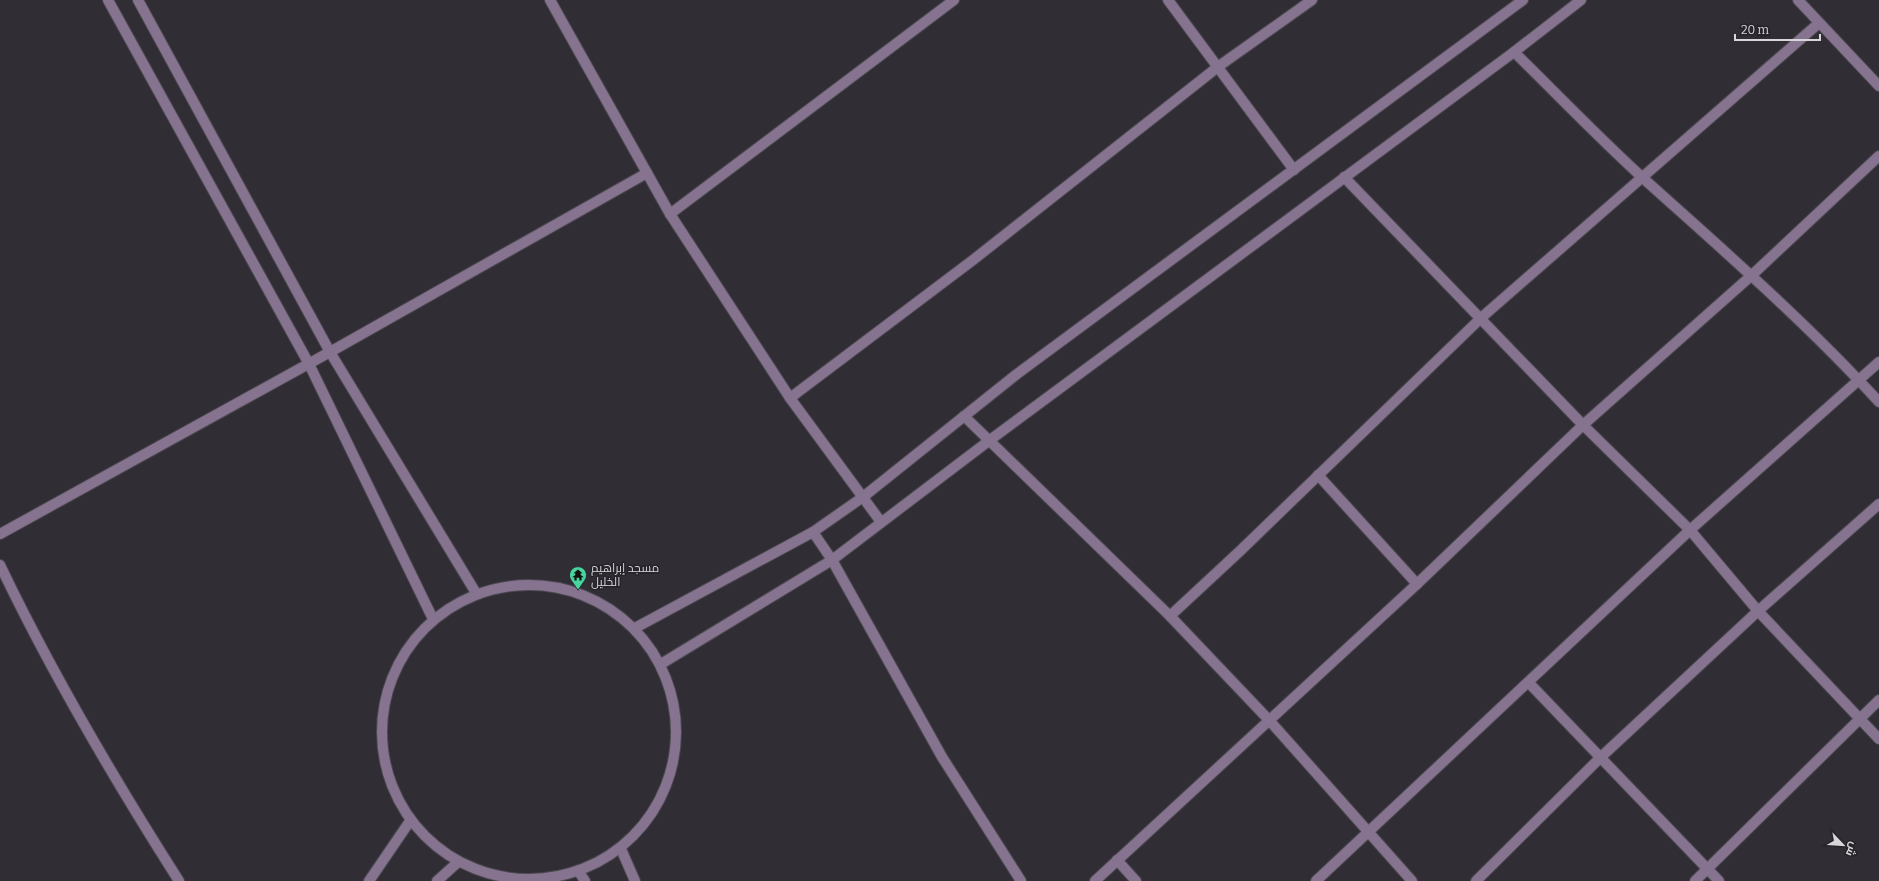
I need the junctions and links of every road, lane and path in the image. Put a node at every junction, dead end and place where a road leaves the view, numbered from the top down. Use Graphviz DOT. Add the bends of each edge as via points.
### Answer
graph roads {
  1 [pos="108,0"];
  2 [pos="138,0"];
  3 [pos="550,0"];
  4 [pos="954,0"];
  5 [pos="1168,0"];
  6 [pos="1312,0"];
  7 [pos="1523,0"];
  8 [pos="1581,0"];
  9 [pos="1798,0"];
  10 [pos="1819,23"];
  11 [pos="1514,52"];
  12 [pos="1219,66"];
  13 [pos="1879,86"];
  14 [pos="1879,156"];
  15 [pos="1294,170"];
  16 [pos="646,173"];
  17 [pos="1344,177"];
  18 [pos="1643,178"];
  19 [pos="670,214"];
  20 [pos="1752,275"];
  21 [pos="1481,318"];
  22 [pos="330,352"];
  23 [pos="1879,362"];
  24 [pos="309,364"];
  25 [pos="1859,380"];
  26 [pos="790,398"];
  27 [pos="1879,402"];
  28 [pos="964,416"];
  29 [pos="1583,425"];
  30 [pos="990,440"];
  31 [pos="1318,475"];
  32 [pos="863,497"];
  33 [pos="1879,504"];
  34 [pos="881,522"];
  35 [pos="1690,530"];
  36 [pos="813,532"];
  37 [pos="0,534"];
  38 [pos="832,560"];
  39 [pos="0,565"];
  40 [pos="1417,584"];
  41 [pos="476,593"];
  42 [pos="1758,611"];
  43 [pos="1170,616"];
  44 [pos="433,619"];
  45 [pos="635,628"];
  46 [pos="661,664"];
  47 [pos="1529,683"];
  48 [pos="1879,700"];
  49 [pos="1860,717"];
  50 [pos="1268,720"];
  51 [pos="1879,739"];
  52 [pos="1601,757"];
  53 [pos="410,822"];
  54 [pos="1368,832"];
  55 [pos="620,849"];
  56 [pos="1117,860"];
  57 [pos="457,863"];
  58 [pos="1709,868"];
  59 [pos="579,872"];
  60 [pos="179,881"];
  61 [pos="369,881"];
  62 [pos="437,881"];
  63 [pos="585,881"];
  64 [pos="635,881"];
  65 [pos="1021,881"];
  66 [pos="1095,881"];
  67 [pos="1136,881"];
  68 [pos="1316,881"];
  69 [pos="1412,881"];
  70 [pos="1476,881"];
  71 [pos="1696,881"];
  72 [pos="1720,881"];
  1 -- 24 [label="street"];
  2 -- 22 [label="street"];
  3 -- 16 [label="street"];
  4 -- 19 [label="street"];
  5 -- 12 [label="street"];
  6 -- 12 [label="street"];
  7 -- 15 [label="street"];
  8 -- 11 [label="street"];
  9 -- 10 [label="street"];
  10 -- 13 [label="street"];
  10 -- 18 [label="street"];
  11 -- 17 [label="street"];
  11 -- 18 [label="street"];
  12 -- 15 [label="street"];
  12 -- 26 [label="street" via="980,255"];
  14 -- 20 [label="street"];
  15 -- 28 [label="street"];
  16 -- 19 [label="street"];
  16 -- 22 [label="street"];
  17 -- 21 [label="street"];
  17 -- 30 [label="street"];
  18 -- 20 [label="street"];
  18 -- 21 [label="street"];
  19 -- 26 [label="street"];
  20 -- 25 [label="street"];
  20 -- 29 [label="street"];
  21 -- 29 [label="street"];
  21 -- 31 [label="street"];
  22 -- 24 [label="street"];
  22 -- 41 [label="street"];
  23 -- 25 [label="street"];
  24 -- 37 [label="street"];
  24 -- 44 [label="street"];
  25 -- 27 [label="street"];
  25 -- 35 [label="street"];
  26 -- 32 [label="street"];
  28 -- 30 [label="street"];
  28 -- 32 [label="street"];
  29 -- 35 [label="street"];
  29 -- 40 [label="street"];
  30 -- 34 [label="street"];
  30 -- 43 [label="street"];
  31 -- 40 [label="street"];
  31 -- 43 [label="street"];
  32 -- 34 [label="street"];
  32 -- 36 [label="street"];
  33 -- 42 [label="street"];
  34 -- 38 [label="street"];
  35 -- 42 [label="street"];
  35 -- 47 [label="street"];
  36 -- 38 [label="street"];
  36 -- 45 [label="street"];
  38 -- 46 [label="street"];
  38 -- 65 [label="street" via="942,757"];
  39 -- 60 [label="street" via="90,735"];
  40 -- 50 [label="street"];
  41 -- 44 [label="street"];
  41 -- 45 [label="street" via="518,584 561,587 601,602"];
  42 -- 49 [label="street"];
  42 -- 52 [label="street"];
  43 -- 50 [label="street"];
  44 -- 53 [label="street" via="404,653 385,694 381,738 389,782"];
  45 -- 46 [label="street"];
  46 -- 55 [label="street" via="676,712 673,763 654,810"];
  47 -- 52 [label="street"];
  47 -- 54 [label="street"];
  48 -- 49 [label="street"];
  49 -- 51 [label="street"];
  49 -- 58 [label="street"];
  50 -- 54 [label="street"];
  50 -- 56 [label="street"];
  52 -- 58 [label="street"];
  52 -- 70 [label="street"];
  53 -- 57 [label="street"];
  53 -- 61 [label="street"];
  54 -- 68 [label="street"];
  54 -- 69 [label="street"];
  55 -- 59 [label="street" via="601,862"];
  55 -- 64 [label="street"];
  56 -- 66 [label="street"];
  56 -- 67 [label="street"];
  57 -- 59 [label="street" via="496,877 531,880"];
  57 -- 62 [label="street"];
  58 -- 71 [label="street"];
  58 -- 72 [label="street"];
  59 -- 63 [label="street"];
}
